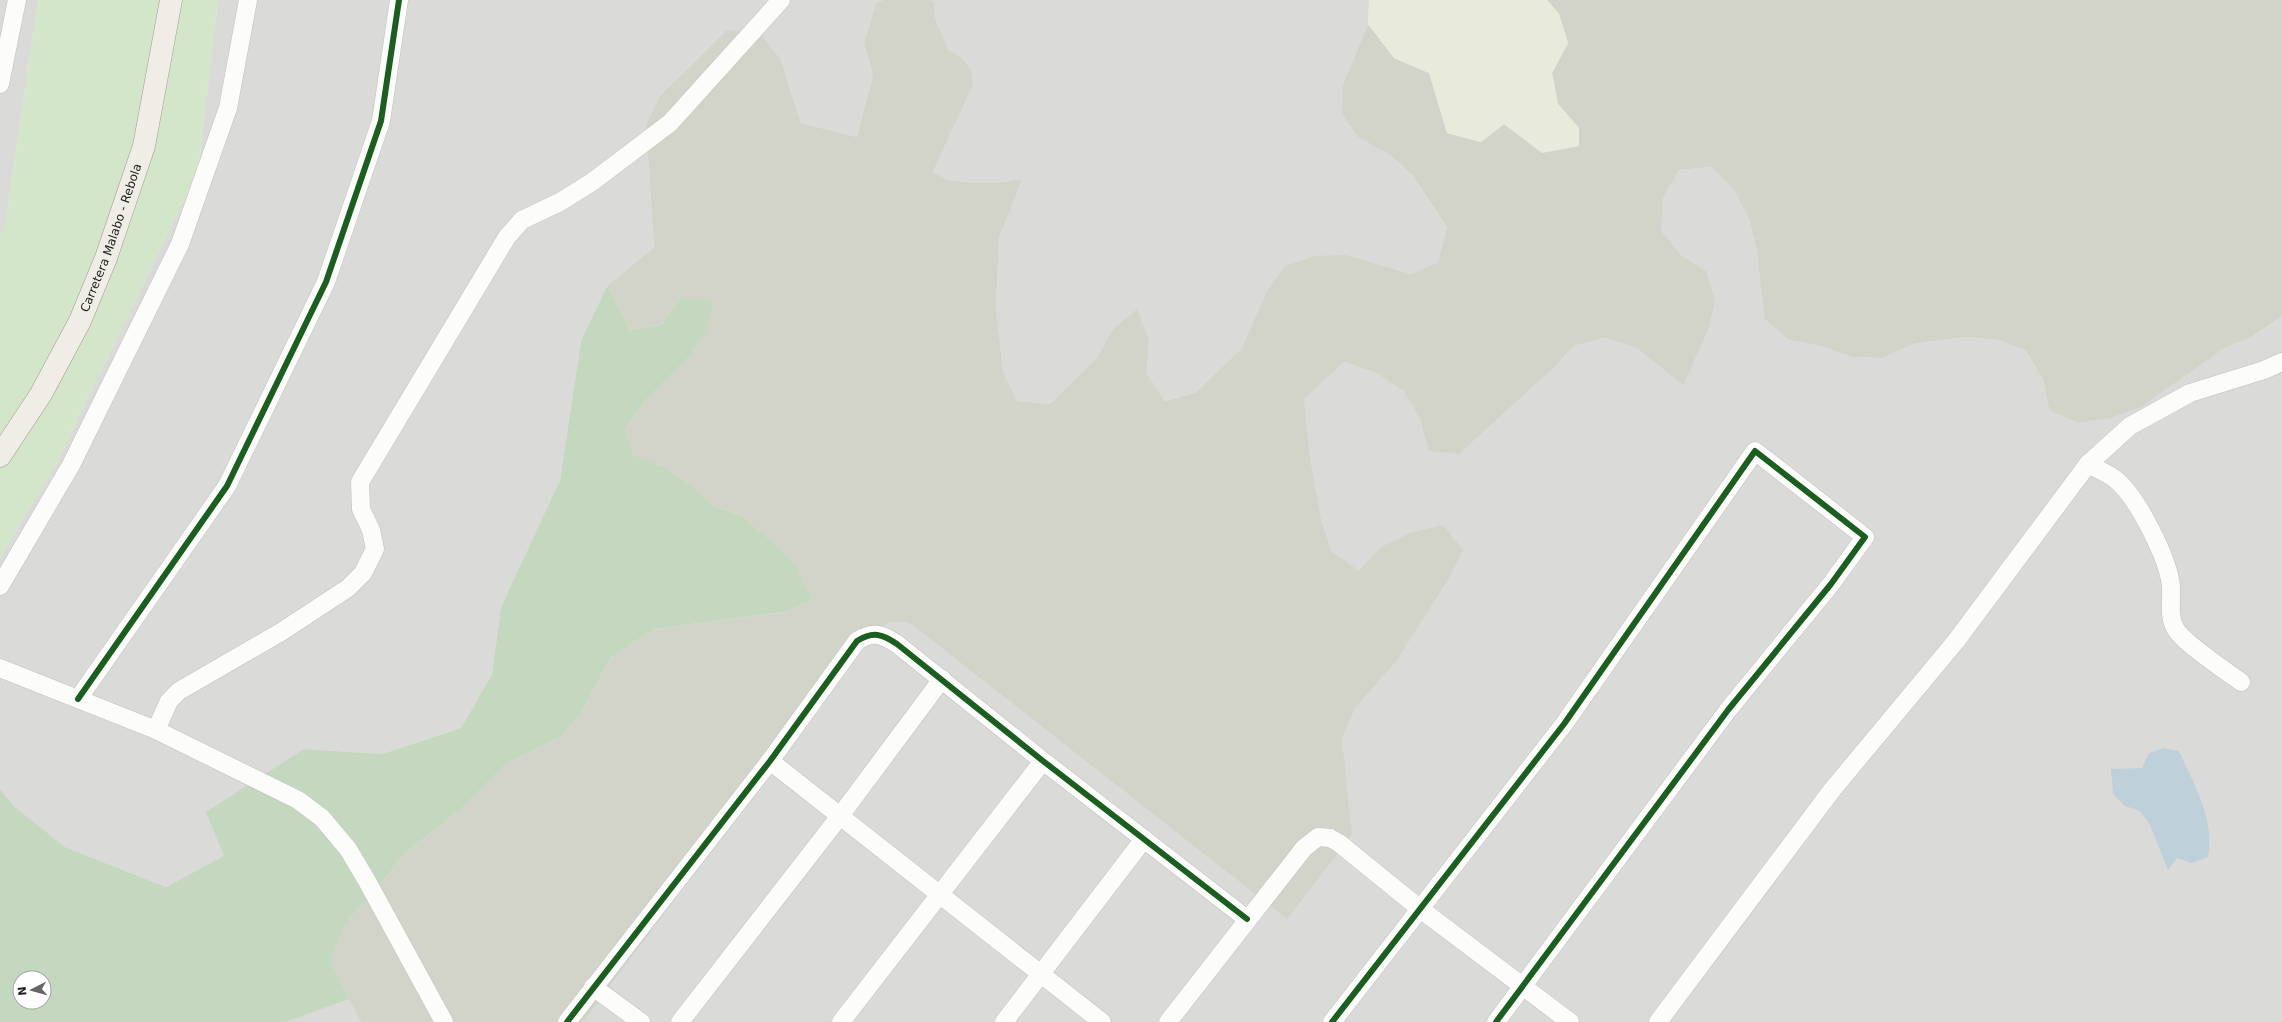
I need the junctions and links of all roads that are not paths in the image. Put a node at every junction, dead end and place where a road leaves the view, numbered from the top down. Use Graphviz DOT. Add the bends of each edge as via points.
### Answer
graph roads {
  1 [pos="16,0"];
  2 [pos="171,0"];
  3 [pos="248,0"];
  4 [pos="399,0"];
  5 [pos="781,0"];
  6 [pos="0,84"];
  7 [pos="2282,362"];
  8 [pos="0,456"];
  9 [pos="2088,464"];
  10 [pos="0,586"];
  11 [pos="0,668"];
  12 [pos="942,679"];
  13 [pos="2241,682"];
  14 [pos="78,699"];
  15 [pos="156,730"];
  16 [pos="770,761"];
  17 [pos="1043,761"];
  18 [pos="840,816"];
  19 [pos="1144,839"];
  20 [pos="940,895"];
  21 [pos="1419,908"];
  22 [pos="1247,919"];
  23 [pos="1041,974"];
  24 [pos="1522,986"];
  25 [pos="593,987"];
  26 [pos="444,1022"];
  27 [pos="567,1022"];
  28 [pos="641,1022"];
  29 [pos="680,1022"];
  30 [pos="841,1022"];
  31 [pos="1004,1022"];
  32 [pos="1102,1022"];
  33 [pos="1168,1022"];
  34 [pos="1332,1022"];
  35 [pos="1496,1022"];
  36 [pos="1570,1022"];
  37 [pos="1658,1022"];
  1 -- 6 [label="street"];
  2 -- 8 [label="main road, Carretera Malabo - Rebola" via="144,146 106,258 73,334 41,394"];
  3 -- 10 [label="street" via="228,108 180,244 72,465"];
  4 -- 14 [label="street" via="381,121 326,282 227,486"];
  5 -- 15 [label="street" via="670,123 592,182 560,202 522,220 507,237 360,482 361,510 371,530 374,549 363,573 348,588 281,632 179,691 169,701"];
  7 -- 9 [label="street" via="2190,393 2130,426"];
  9 -- 13 [label="street" via="2116,480 2137,506 2160,547 2171,585 2169,606 2175,628"];
  9 -- 37 [label="street" via="1956,641 1832,790"];
  11 -- 14 [label="street"];
  12 -- 16 [label="street" via="886,636 877,634 863,637 857,641"];
  12 -- 17 [label="street"];
  12 -- 18 [label="street"];
  14 -- 15 [label="street"];
  15 -- 26 [label="street" via="298,800 322,818 348,849"];
  16 -- 18 [label="street"];
  16 -- 25 [label="street"];
  17 -- 19 [label="street"];
  17 -- 20 [label="street"];
  18 -- 20 [label="street"];
  18 -- 29 [label="street"];
  19 -- 22 [label="street"];
  19 -- 23 [label="street"];
  20 -- 23 [label="street"];
  20 -- 30 [label="street"];
  21 -- 22 [label="street" via="1339,843 1330,838 1318,837 1304,848"];
  21 -- 24 [label="street"];
  21 -- 24 [label="street" via="1564,724 1754,451 1865,537 1831,584 1728,710"];
  21 -- 34 [label="street"];
  22 -- 33 [label="street"];
  23 -- 31 [label="street"];
  23 -- 32 [label="street"];
  24 -- 35 [label="street"];
  24 -- 36 [label="street"];
  25 -- 27 [label="street"];
  25 -- 28 [label="street"];
}
